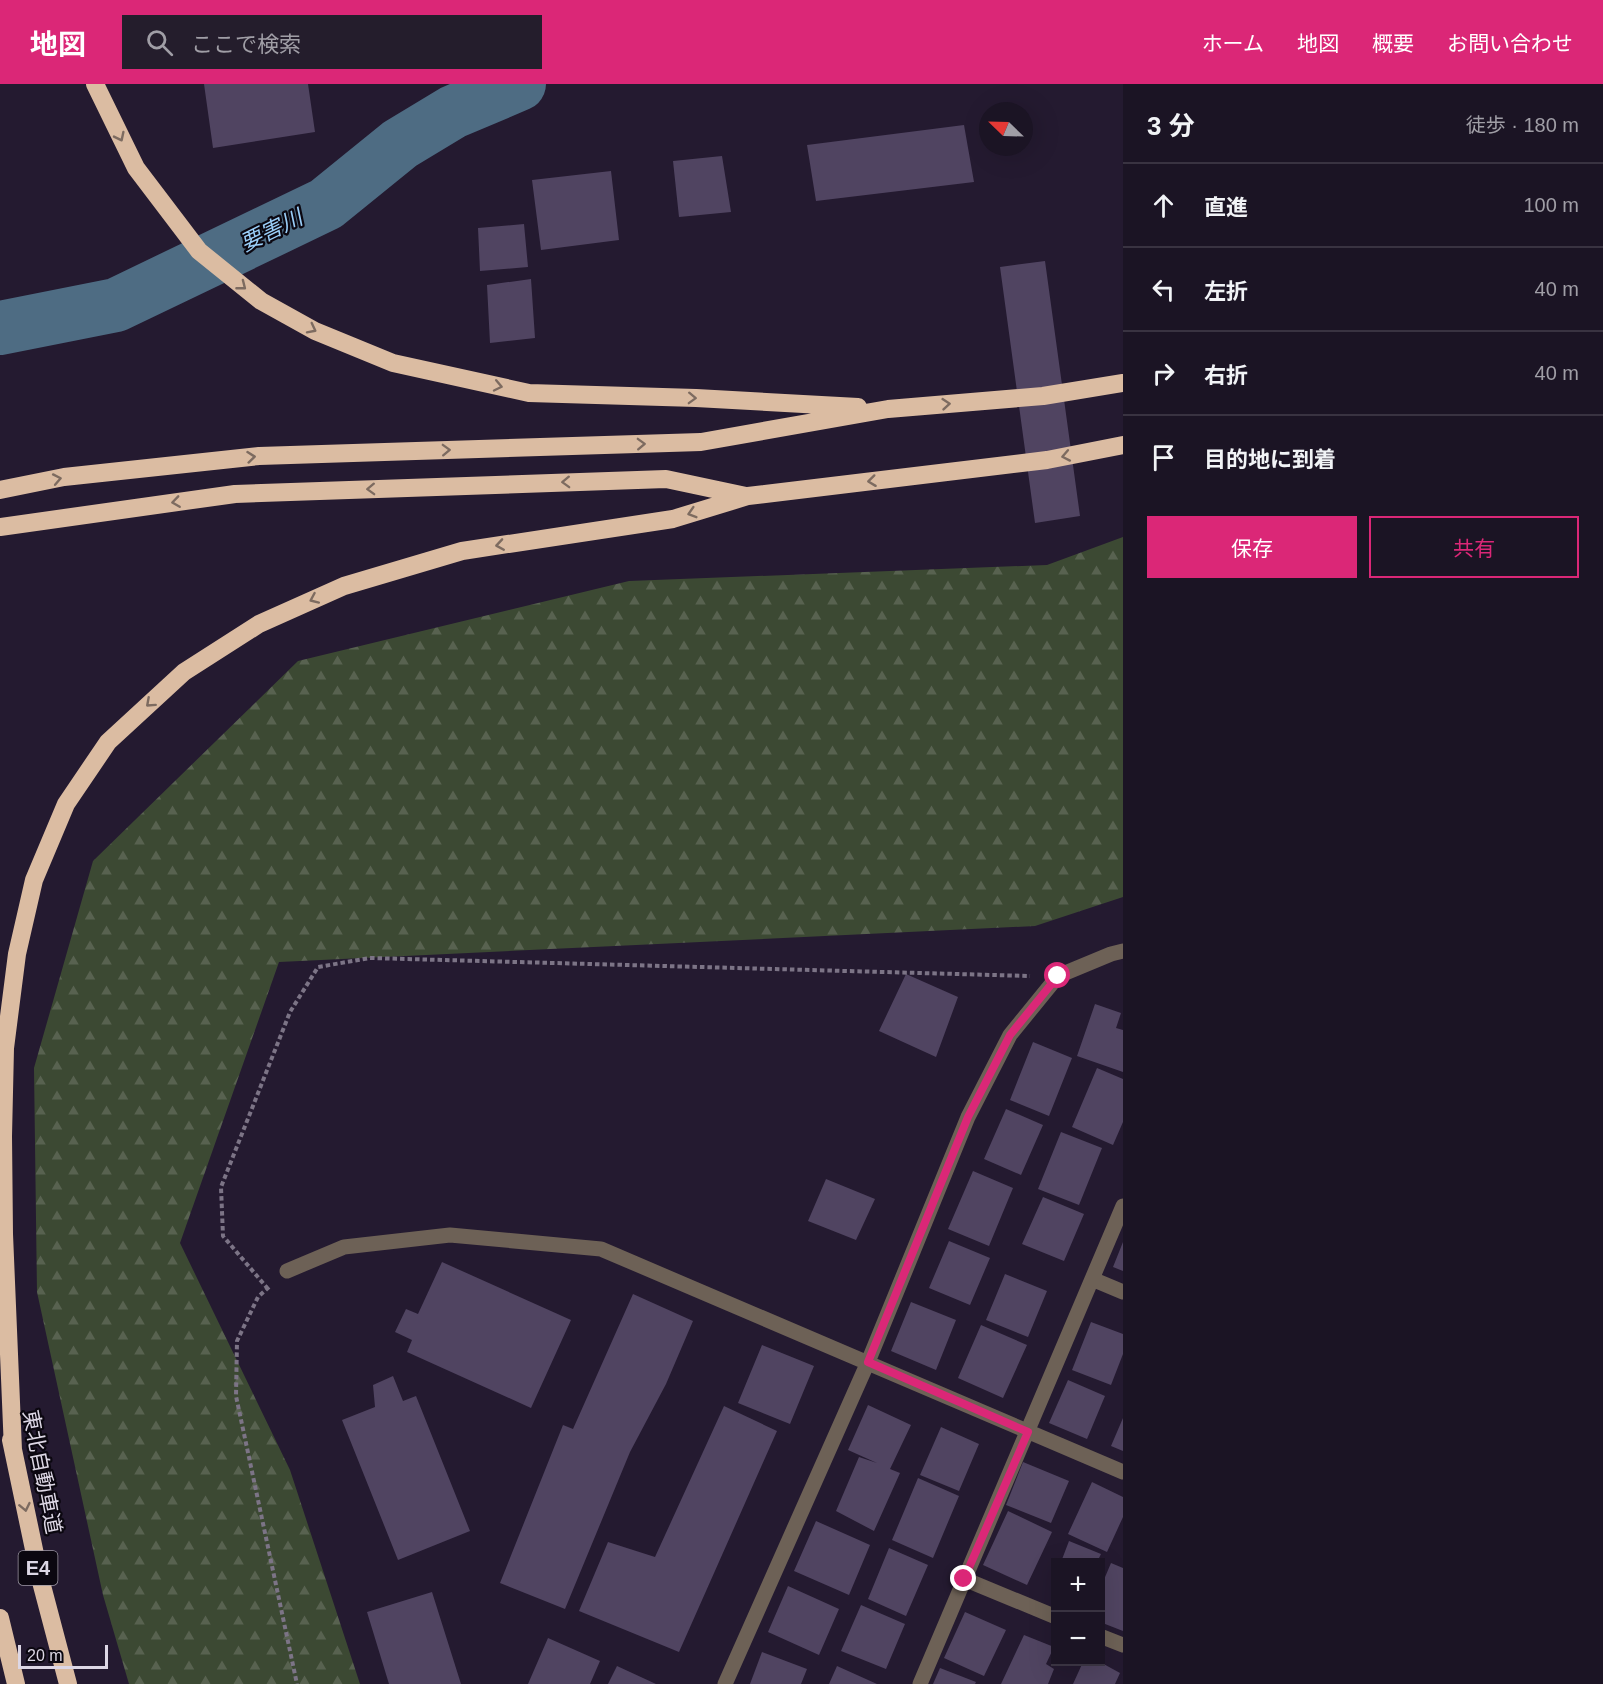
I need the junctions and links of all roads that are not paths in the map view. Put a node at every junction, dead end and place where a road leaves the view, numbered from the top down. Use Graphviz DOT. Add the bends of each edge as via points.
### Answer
graph roads {
  1 [pos="95,84"];
  2 [pos="1123,383"];
  3 [pos="888,409"];
  4 [pos="1123,445"];
  5 [pos="0,490"];
  6 [pos="748,496"];
  7 [pos="0,527"];
  8 [pos="1123,951"];
  9 [pos="1123,1206"];
  10 [pos="287,1271"];
  11 [pos="1092,1279"];
  12 [pos="1123,1292"];
  13 [pos="868,1362"];
  14 [pos="0,1373"];
  15 [pos="1028,1432"];
  16 [pos="13,1450"];
  17 [pos="1123,1472"];
  18 [pos="964,1579"];
  19 [pos="1051,1615"];
  20 [pos="0,1618"];
  21 [pos="1105,1638"];
  22 [pos="1123,1645"];
  23 [pos="16,1684"];
  24 [pos="68,1684"];
  25 [pos="725,1684"];
  26 [pos="920,1684"];
  1 -- 3 [label="highway, one-way" via="135,168 199,252 261,301 315,331 393,363 529,393"];
  3 -- 2 [label="highway, one-way" via="1043,396"];
  5 -- 3 [label="highway, one-way" via="64,477 259,456 701,442"];
  4 -- 6 [label="highway, one-way" via="1047,459"];
  6 -- 7 [label="highway, one-way" via="666,479 235,494"];
  6 -- 16 [label="highway, one-way" via="673,519 462,551 344,586 259,624 184,672 108,741 66,804 34,880 17,954 5,1048 3,1136"];
  8 -- 13 [label="street" via="1058,976 1010,1035 968,1117"];
  9 -- 11 [label="street"];
  10 -- 13 [label="street" via="344,1247 450,1235 602,1249"];
  11 -- 12 [label="street"];
  11 -- 15 [label="street"];
  13 -- 15 [label="street"];
  13 -- 25 [label="street"];
  14 -- 16 [label="highway, 東北自動車道 / E4"];
  15 -- 17 [label="street"];
  15 -- 18 [label="street"];
  16 -- 24 [label="highway, 東北自動車道 / E4, one-way" via="40,1578"];
  18 -- 19 [label="street"];
  18 -- 26 [label="street"];
  20 -- 23 [label="highway"];
  21 -- 22 [label="street"];
}
